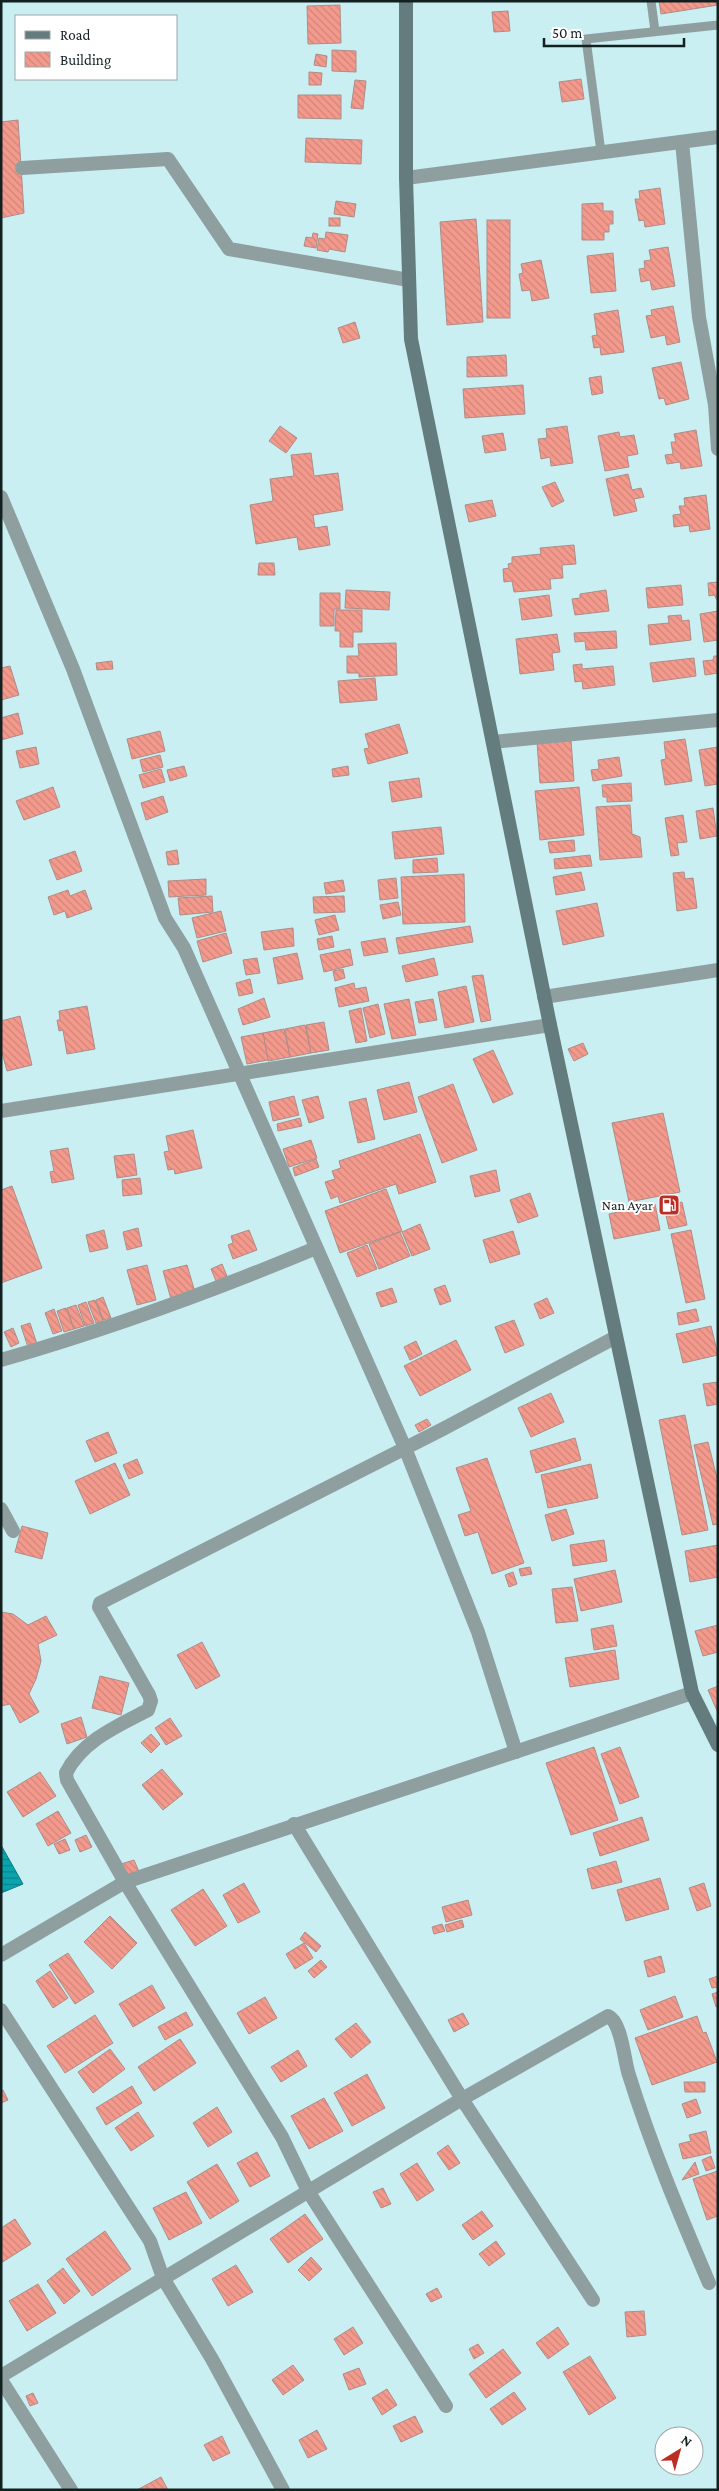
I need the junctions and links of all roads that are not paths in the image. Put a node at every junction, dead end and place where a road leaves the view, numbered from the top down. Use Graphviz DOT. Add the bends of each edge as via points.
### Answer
graph roads {
  1 [pos="406,1"];
  2 [pos="651,1"];
  3 [pos="718,25"];
  4 [pos="655,31"];
  5 [pos="718,137"];
  6 [pos="682,142"];
  7 [pos="601,152"];
  8 [pos="22,168"];
  9 [pos="406,178"];
  10 [pos="409,280"];
  11 [pos="718,449"];
  12 [pos="1,497"];
  13 [pos="718,720"];
  14 [pos="493,742"];
  15 [pos="718,970"];
  16 [pos="544,997"];
  17 [pos="550,1025"];
  18 [pos="239,1074"];
  19 [pos="1,1111"];
  20 [pos="316,1248"];
  21 [pos="616,1337"];
  22 [pos="1,1360"];
  23 [pos="405,1448"];
  24 [pos="1,1509"];
  25 [pos="13,1531"];
  26 [pos="692,1693"];
  27 [pos="718,1745"];
  28 [pos="516,1752"];
  29 [pos="294,1824"];
  30 [pos="124,1882"];
  31 [pos="1,1955"];
  32 [pos="1,2010"];
  33 [pos="462,2099"];
  34 [pos="308,2191"];
  35 [pos="163,2278"];
  36 [pos="709,2283"];
  37 [pos="593,2300"];
  38 [pos="1,2376"];
  39 [pos="1,2380"];
  40 [pos="446,2406"];
  41 [pos="71,2490"];
  42 [pos="283,2490"];
  1 -- 9 [label="main road"];
  2 -- 4 [label="lane"];
  3 -- 4 [label="lane"];
  4 -- 7 [label="lane" via="586,39"];
  5 -- 6 [label="street"];
  6 -- 7 [label="street"];
  6 -- 11 [label="street" via="699,316"];
  7 -- 9 [label="street"];
  8 -- 10 [label="street" via="168,159 229,249"];
  9 -- 10 [label="main road"];
  10 -- 14 [label="main road" via="411,339"];
  12 -- 18 [label="street" via="72,669 165,918 184,948"];
  13 -- 14 [label="street"];
  14 -- 16 [label="main road"];
  15 -- 16 [label="street"];
  16 -- 17 [label="main road"];
  17 -- 18 [label="street"];
  17 -- 21 [label="main road"];
  18 -- 19 [label="street"];
  18 -- 20 [label="street"];
  20 -- 22 [label="street" via="224,1286 91,1334"];
  20 -- 23 [label="street"];
  21 -- 23 [label="street"];
  21 -- 26 [label="main road"];
  23 -- 28 [label="street" via="478,1632"];
  23 -- 30 [label="street" via="100,1603 99,1607 150,1705 148,1710 108,1730 80,1752 66,1773"];
  24 -- 25 [label="street"];
  26 -- 27 [label="main road"];
  26 -- 28 [label="street"];
  28 -- 29 [label="street"];
  29 -- 30 [label="street"];
  29 -- 33 [label="street"];
  30 -- 31 [label="street"];
  30 -- 34 [label="street" via="282,2137"];
  32 -- 35 [label="street" via="150,2241"];
  33 -- 34 [label="street"];
  33 -- 36 [label="street" via="608,2016 612,2018 617,2024 629,2074 669,2188"];
  33 -- 37 [label="street"];
  34 -- 35 [label="street"];
  34 -- 40 [label="street"];
  35 -- 38 [label="street"];
  35 -- 42 [label="street" via="212,2359"];
  39 -- 41 [label="street"];
}
